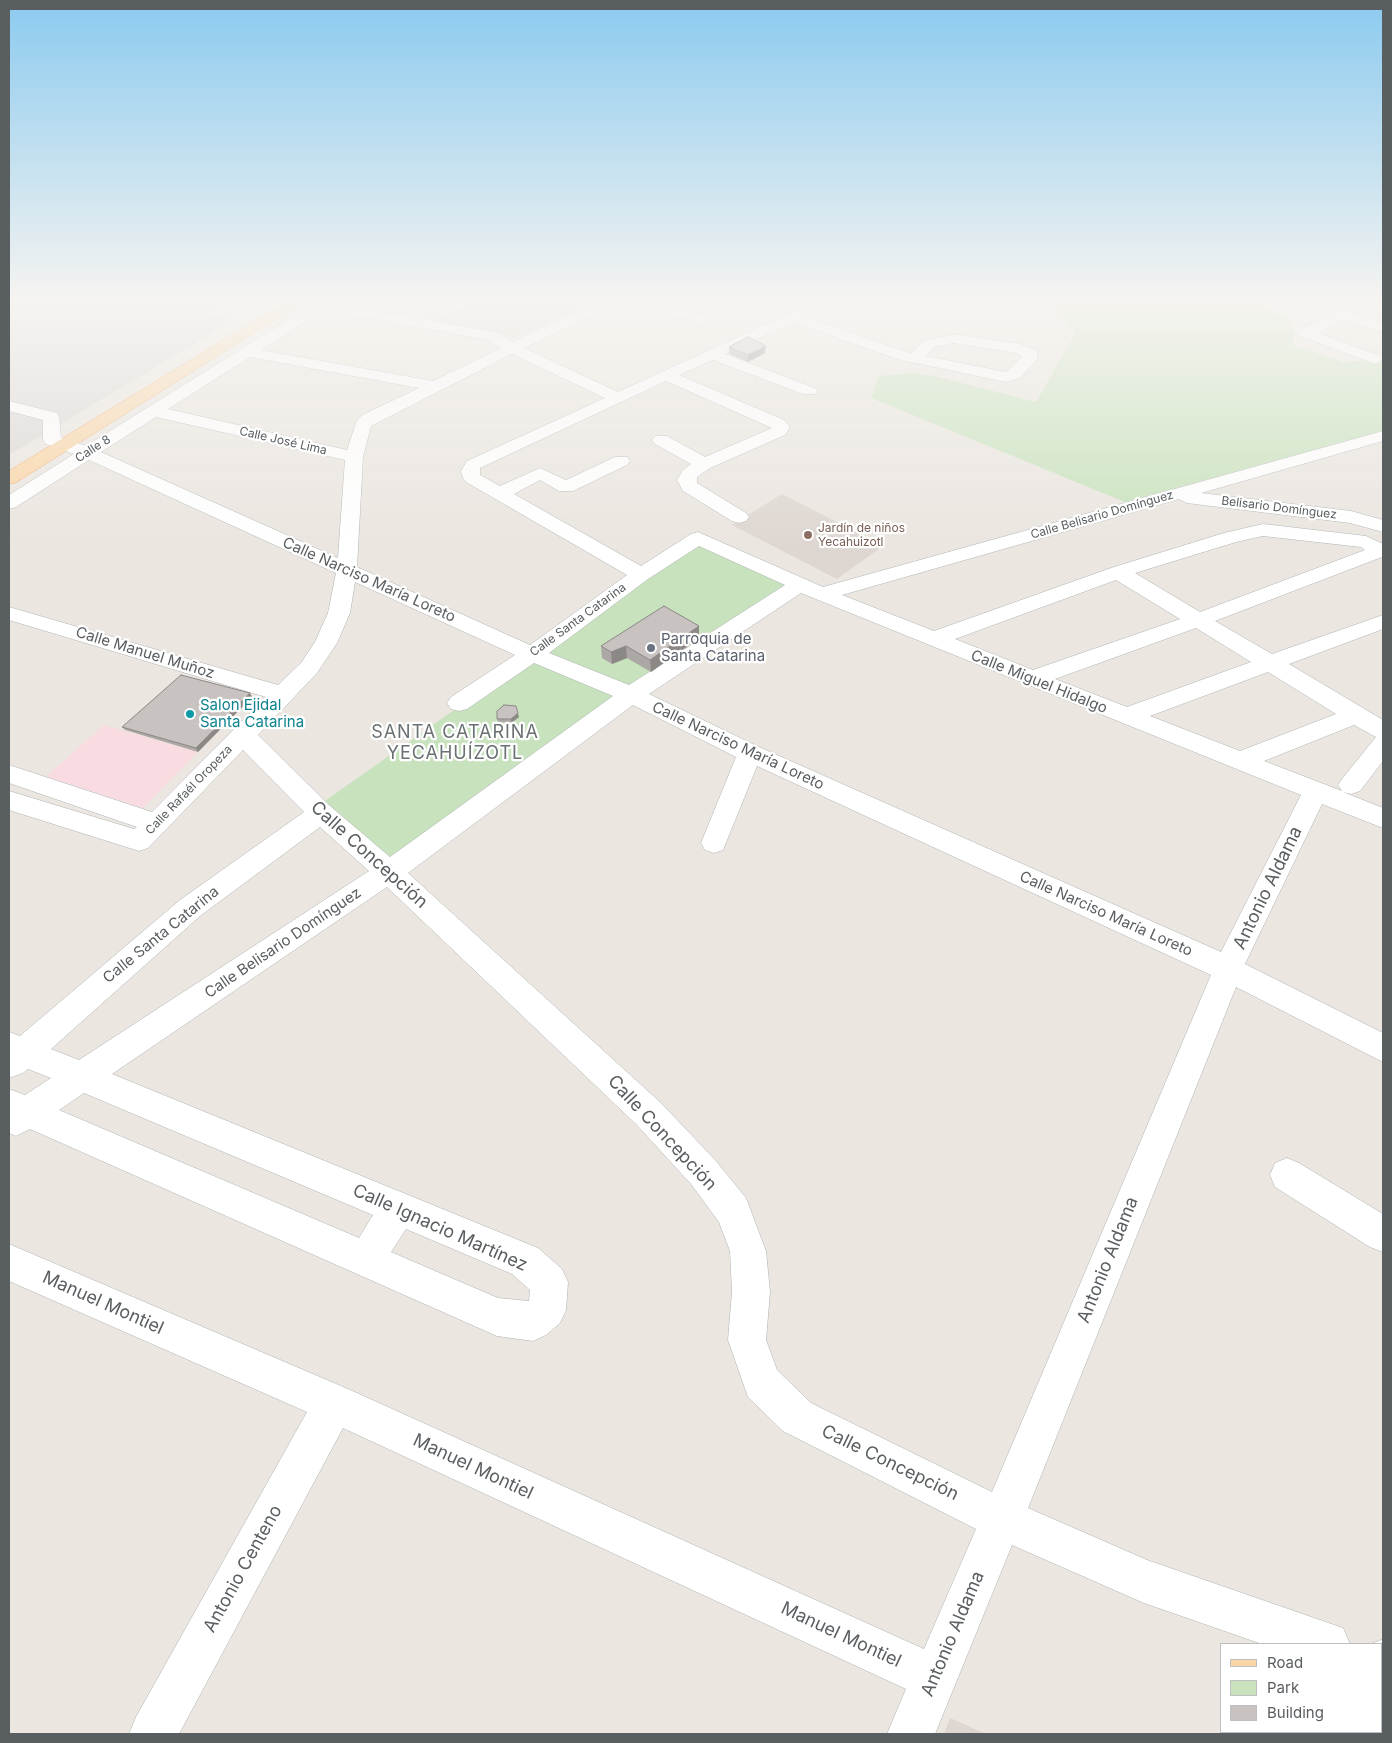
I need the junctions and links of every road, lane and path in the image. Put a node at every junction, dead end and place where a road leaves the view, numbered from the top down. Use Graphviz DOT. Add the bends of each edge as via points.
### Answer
graph roads {
  1 [pos="154,381"];
  2 [pos="162,381"];
  3 [pos="200,381"];
  4 [pos="385,381"];
  5 [pos="445,381"];
  6 [pos="583,381"];
  7 [pos="652,381"];
  8 [pos="680,381"];
  9 [pos="783,381"];
  10 [pos="429,389"];
  11 [pos="809,391"];
  12 [pos="616,397"];
  13 [pos="9,406"];
  14 [pos="153,411"];
  15 [pos="1383,436"];
  16 [pos="661,440"];
  17 [pos="59,442"];
  18 [pos="88,453"];
  19 [pos="354,458"];
  20 [pos="621,461"];
  21 [pos="704,464"];
  22 [pos="9,466"];
  23 [pos="9,479"];
  24 [pos="500,494"];
  25 [pos="1174,495"];
  26 [pos="9,502"];
  27 [pos="739,517"];
  28 [pos="1383,526"];
  29 [pos="698,538"];
  30 [pos="347,570"];
  31 [pos="1118,572"];
  32 [pos="641,575"];
  33 [pos="810,590"];
  34 [pos="9,613"];
  35 [pos="1198,620"];
  36 [pos="1383,622"];
  37 [pos="934,639"];
  38 [pos="532,654"];
  39 [pos="1269,662"];
  40 [pos="1031,679"];
  41 [pos="281,694"];
  42 [pos="631,695"];
  43 [pos="459,703"];
  44 [pos="1356,715"];
  45 [pos="1125,716"];
  46 [pos="1383,731"];
  47 [pos="243,735"];
  48 [pos="1383,744"];
  49 [pos="750,753"];
  50 [pos="1242,760"];
  51 [pos="9,774"];
  52 [pos="1351,785"];
  53 [pos="1316,791"];
  54 [pos="9,800"];
  55 [pos="321,813"];
  56 [pos="1383,818"];
  57 [pos="148,832"];
  58 [pos="714,843"];
  59 [pos="389,872"];
  60 [pos="1228,969"];
  61 [pos="1383,1048"];
  62 [pos="13,1055"];
  63 [pos="83,1076"];
  64 [pos="15,1114"];
  65 [pos="1287,1175"];
  66 [pos="398,1208"];
  67 [pos="1383,1234"];
  68 [pos="366,1260"];
  69 [pos="9,1262"];
  70 [pos="334,1404"];
  71 [pos="1002,1519"];
  72 [pos="1324,1643"];
  73 [pos="934,1678"];
  74 [pos="153,1734"];
  75 [pos="911,1734"];
  1 -- 17 [label="main road"];
  2 -- 17 [label="main road"];
  3 -- 14 [label="street, Calle 8"];
  4 -- 10 [label="street"];
  5 -- 10 [label="street, Calle Rafaél Oropeza"];
  6 -- 12 [label="street"];
  7 -- 12 [label="street"];
  8 -- 21 [label="street" via="780,427 779,431"];
  9 -- 11 [label="street"];
  10 -- 19 [label="street, Calle Rafaél Oropeza" via="363,424"];
  12 -- 24 [label="street" via="473,464 472,478"];
  13 -- 17 [label="street" via="51,417"];
  14 -- 18 [label="street, Calle 8"];
  14 -- 19 [label="street, Calle José Lima"];
  15 -- 25 [label="street, Calle Belisario Domínguez"];
  16 -- 21 [label="street"];
  17 -- 18 [label="street, Calle Narciso María Loreto"];
  17 -- 22 [label="main road"];
  17 -- 23 [label="main road"];
  18 -- 26 [label="street, Calle 8"];
  18 -- 30 [label="street, Calle Narciso María Loreto"];
  19 -- 30 [label="street, Calle Rafaél Oropeza"];
  20 -- 24 [label="street" via="566,487 540,473"];
  21 -- 27 [label="street" via="688,474 686,480 690,487"];
  24 -- 32 [label="street"];
  25 -- 28 [label="street, Belisario Domínguez" via="1351,517"];
  25 -- 33 [label="street, Calle Belisario Domínguez"];
  29 -- 32 [label="street, Calle Santa Catarina"];
  29 -- 33 [label="street, Calle Miguel Hidalgo"];
  30 -- 38 [label="street, Calle Narciso María Loreto"];
  30 -- 41 [label="street, Calle Rafaél Oropeza" via="339,613 326,644 309,668"];
  31 -- 35 [label="street"];
  31 -- 35 [label="street" via="1263,530 1366,542 1377,549"];
  31 -- 37 [label="street"];
  32 -- 38 [label="street, Calle Santa Catarina"];
  33 -- 37 [label="street, Calle Miguel Hidalgo"];
  33 -- 42 [label="street, Calle Belisario Domínguez"];
  34 -- 41 [label="street, Calle Manuel Muñoz"];
  35 -- 39 [label="street"];
  35 -- 40 [label="street"];
  36 -- 39 [label="street"];
  37 -- 40 [label="street, Calle Miguel Hidalgo"];
  38 -- 42 [label="street, Calle Narciso María Loreto"];
  38 -- 43 [label="street, Calle Santa Catarina"];
  39 -- 44 [label="street"];
  39 -- 45 [label="street"];
  40 -- 45 [label="street, Calle Miguel Hidalgo"];
  41 -- 47 [label="street, Calle Rafaél Oropeza"];
  42 -- 49 [label="street, Calle Narciso María Loreto"];
  42 -- 59 [label="street, Calle Belisario Domínguez"];
  44 -- 46 [label="street"];
  44 -- 50 [label="street"];
  45 -- 50 [label="street, Calle Miguel Hidalgo"];
  47 -- 55 [label="street, Calle Concepción"];
  47 -- 57 [label="street, Calle Rafaél Oropeza"];
  48 -- 52 [label="street"];
  49 -- 58 [label="street"];
  49 -- 60 [label="street, Calle Narciso María Loreto"];
  50 -- 53 [label="street, Calle Miguel Hidalgo"];
  51 -- 57 [label="street"];
  53 -- 56 [label="street, Calle Miguel Hidalgo"];
  53 -- 60 [label="street, Antonio Aldama"];
  54 -- 57 [label="street"];
  55 -- 59 [label="street, Calle Concepción"];
  55 -- 62 [label="street, Calle Santa Catarina" via="190,908"];
  59 -- 63 [label="street, Calle Belisario Domínguez"];
  59 -- 71 [label="street, Calle Concepción" via="650,1114 703,1172 733,1211 748,1251 751,1292 747,1340 762,1383 797,1417"];
  60 -- 61 [label="street, Calle Narciso María Loreto"];
  60 -- 71 [label="street, Antonio Aldama"];
  62 -- 63 [label="street, Calle Ignacio Martínez"];
  63 -- 64 [label="street, Calle Belisario Domínguez"];
  63 -- 66 [label="street, Calle Ignacio Martínez"];
  64 -- 68 [label="street, Calle Ignacio Martínez"];
  65 -- 67 [label="street"];
  66 -- 68 [label="street"];
  66 -- 68 [label="street, Calle Ignacio Martínez" via="525,1261 549,1282 547,1310 533,1322 497,1317"];
  69 -- 70 [label="street, Manuel Montiel"];
  70 -- 73 [label="street, Manuel Montiel"];
  70 -- 74 [label="street, Antonio Centeno"];
  71 -- 72 [label="street, Calle Concepción" via="1144,1581"];
  71 -- 73 [label="street, Antonio Aldama"];
  73 -- 75 [label="street, Antonio Aldama"];
}
